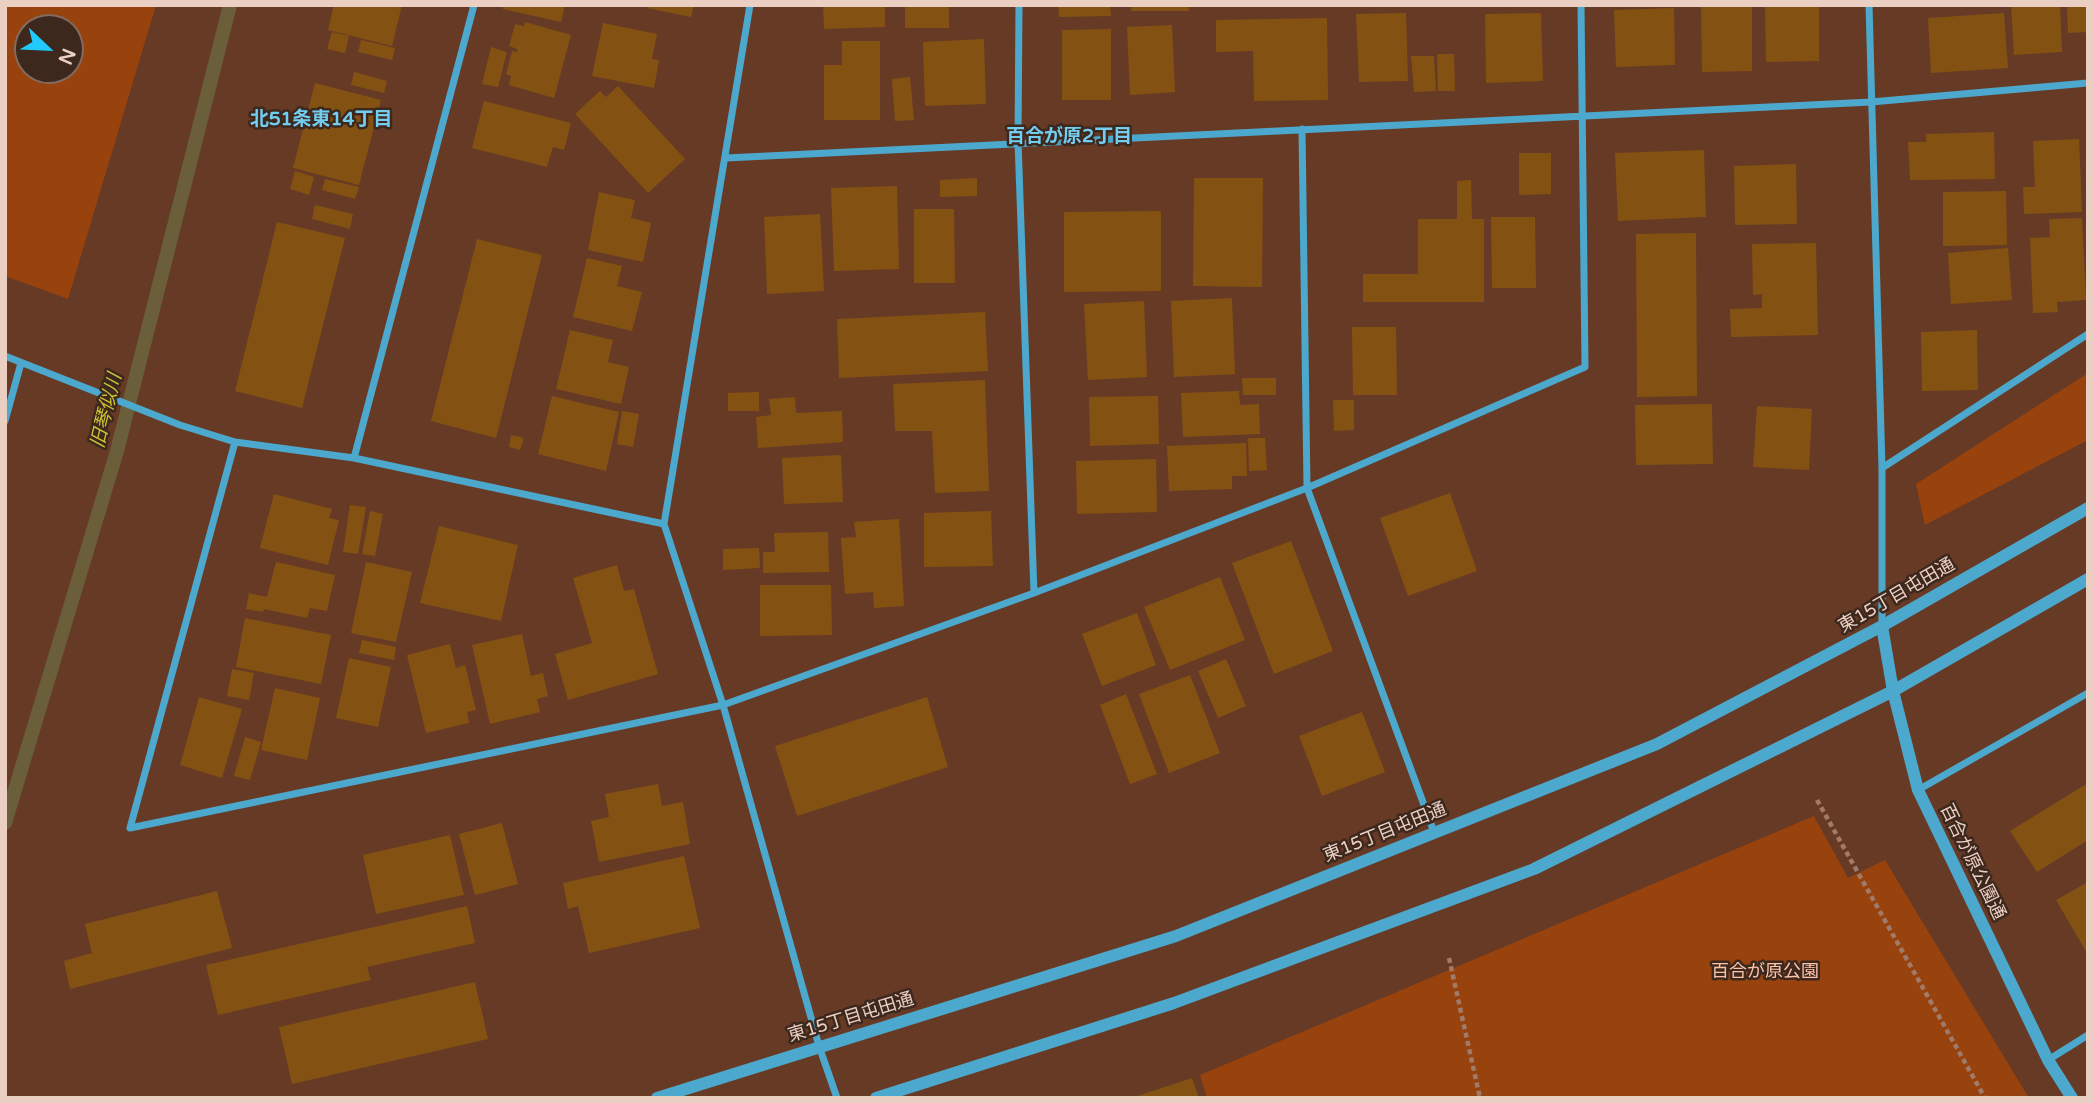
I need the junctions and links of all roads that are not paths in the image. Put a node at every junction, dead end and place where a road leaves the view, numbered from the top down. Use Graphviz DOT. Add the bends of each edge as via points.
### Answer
graph roads {
  1 [pos="474,5"];
  2 [pos="750,5"];
  3 [pos="1019,5"];
  4 [pos="1581,5"];
  5 [pos="1869,5"];
  6 [pos="2088,83"];
  7 [pos="1871,102"];
  8 [pos="1583,118"];
  9 [pos="1302,130"];
  10 [pos="1018,141"];
  11 [pos="726,158"];
  12 [pos="2088,334"];
  13 [pos="5,356"];
  14 [pos="21,363"];
  15 [pos="5,421"];
  16 [pos="235,442"];
  17 [pos="354,458"];
  18 [pos="1882,468"];
  19 [pos="1307,488"];
  20 [pos="2088,508"];
  21 [pos="664,523"];
  22 [pos="2088,579"];
  23 [pos="1034,593"];
  24 [pos="1882,626"];
  25 [pos="1893,691"];
  26 [pos="2088,693"];
  27 [pos="723,705"];
  28 [pos="1918,790"];
  29 [pos="1434,832"];
  30 [pos="2088,1035"];
  31 [pos="819,1046"];
  32 [pos="2048,1060"];
  33 [pos="657,1098"];
  34 [pos="836,1098"];
  35 [pos="876,1098"];
  36 [pos="2072,1098"];
  1 -- 17 [label="street"];
  2 -- 11 [label="street"];
  3 -- 10 [label="street"];
  4 -- 8 [label="street"];
  5 -- 7 [label="street"];
  6 -- 7 [label="street"];
  7 -- 8 [label="street"];
  7 -- 18 [label="street"];
  8 -- 9 [label="street"];
  8 -- 19 [label="street" via="1585,367"];
  9 -- 10 [label="street"];
  9 -- 19 [label="street"];
  10 -- 11 [label="street"];
  10 -- 23 [label="street"];
  11 -- 21 [label="street"];
  12 -- 18 [label="street"];
  13 -- 14 [label="street"];
  14 -- 15 [label="street"];
  14 -- 16 [label="street"];
  16 -- 17 [label="street"];
  16 -- 27 [label="street" via="130,828"];
  17 -- 21 [label="street"];
  18 -- 24 [label="street"];
  19 -- 23 [label="street"];
  19 -- 29 [label="street"];
  20 -- 24 [label="street, 東15丁目屯田通"];
  21 -- 27 [label="street"];
  22 -- 25 [label="street"];
  23 -- 27 [label="street"];
  24 -- 25 [label="street, 百合が原公園通"];
  24 -- 29 [label="street, 東15丁目屯田通" via="1657,744"];
  25 -- 28 [label="street, 百合が原公園通"];
  25 -- 35 [label="street" via="1534,869 1174,1003"];
  26 -- 28 [label="street"];
  27 -- 31 [label="street"];
  28 -- 32 [label="street, 百合が原公園通"];
  29 -- 31 [label="street, 東15丁目屯田通" via="1176,936"];
  30 -- 32 [label="street"];
  31 -- 33 [label="street, 東15丁目屯田通"];
  31 -- 34 [label="street"];
  32 -- 36 [label="street, 百合が原公園通"];
}
